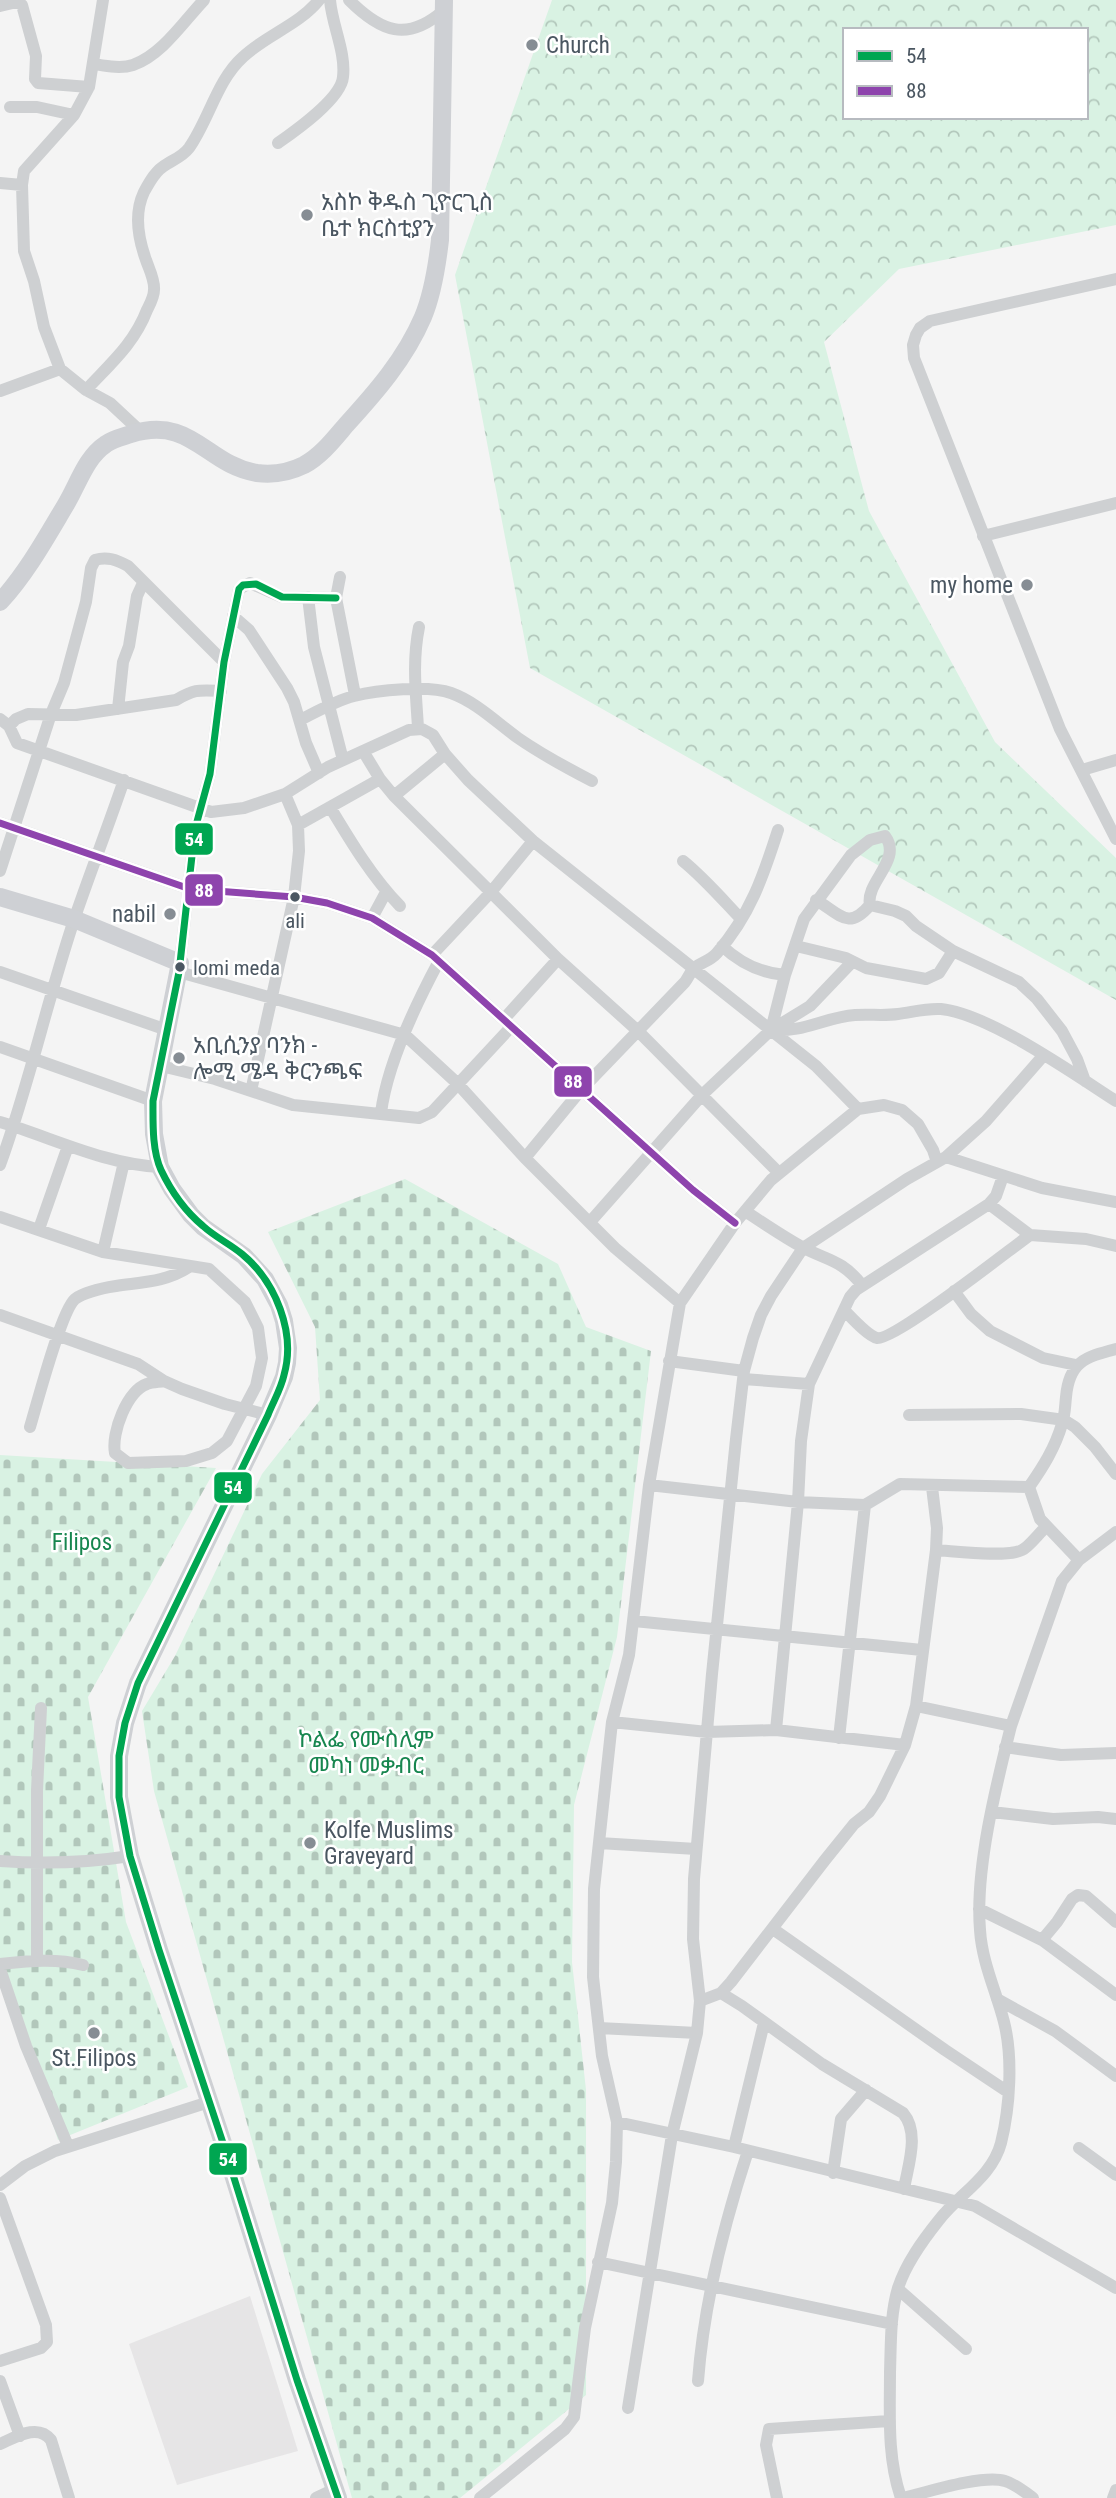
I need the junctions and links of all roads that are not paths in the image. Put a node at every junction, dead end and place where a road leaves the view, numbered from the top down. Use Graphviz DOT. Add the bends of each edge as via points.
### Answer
graph roads {
  1 [pos="103,0"];
  2 [pos="204,0"];
  3 [pos="319,0"];
  4 [pos="330,0"];
  5 [pos="349,0"];
  6 [pos="443,5"];
  7 [pos="0,6"];
  8 [pos="94,64"];
  9 [pos="89,88"];
  10 [pos="10,107"];
  11 [pos="74,115"];
  12 [pos="278,143"];
  13 [pos="0,183"];
  14 [pos="22,185"];
  15 [pos="1116,279"];
  16 [pos="60,369"];
  17 [pos="86,390"];
  18 [pos="0,391"];
  19 [pos="140,431"];
  20 [pos="1116,503"];
  21 [pos="982,536"];
  22 [pos="340,576"];
  23 [pos="143,583"];
  24 [pos="308,597"];
  25 [pos="336,598"];
  26 [pos="0,602"];
  27 [pos="233,616"];
  28 [pos="419,627"];
  29 [pos="224,662"];
  30 [pos="415,689"];
  31 [pos="221,691"];
  32 [pos="355,695"];
  33 [pos="330,705"];
  34 [pos="118,709"];
  35 [pos="51,714"];
  36 [pos="300,720"];
  37 [pos="4,722"];
  38 [pos="418,728"];
  39 [pos="39,751"];
  40 [pos="363,751"];
  41 [pos="445,754"];
  42 [pos="344,760"];
  43 [pos="1116,760"];
  44 [pos="1082,770"];
  45 [pos="319,772"];
  46 [pos="380,779"];
  47 [pos="124,780"];
  48 [pos="592,781"];
  49 [pos="285,794"];
  50 [pos="394,796"];
  51 [pos="330,807"];
  52 [pos="201,808"];
  53 [pos="0,822"];
  54 [pos="298,825"];
  55 [pos="14,827"];
  56 [pos="778,830"];
  57 [pos="1116,839"];
  58 [pos="533,841"];
  59 [pos="98,857"];
  60 [pos="683,861"];
  61 [pos="0,871"];
  62 [pos="190,889"];
  63 [pos="386,892"];
  64 [pos="491,892"];
  65 [pos="0,897"];
  66 [pos="294,897"];
  67 [pos="816,900"];
  68 [pos="870,905"];
  69 [pos="400,906"];
  70 [pos="372,918"];
  71 [pos="74,919"];
  72 [pos="741,919"];
  73 [pos="722,946"];
  74 [pos="796,946"];
  75 [pos="953,951"];
  76 [pos="436,958"];
  77 [pos="558,959"];
  78 [pos="852,962"];
  79 [pos="180,968"];
  80 [pos="694,969"];
  81 [pos="0,972"];
  82 [pos="785,975"];
  83 [pos="53,988"];
  84 [pos="273,997"];
  85 [pos="507,1023"];
  86 [pos="167,1030"];
  87 [pos="771,1030"];
  88 [pos="638,1031"];
  89 [pos="405,1035"];
  90 [pos="0,1047"];
  91 [pos="1043,1056"];
  92 [pos="32,1058"];
  93 [pos="160,1066"];
  94 [pos="1085,1081"];
  95 [pos="457,1083"];
  96 [pos="581,1090"];
  97 [pos="251,1091"];
  98 [pos="702,1095"];
  99 [pos="153,1101"];
  100 [pos="1116,1101"];
  101 [pos="858,1109"];
  102 [pos="381,1113"];
  103 [pos="0,1122"];
  104 [pos="14,1126"];
  105 [pos="68,1146"];
  106 [pos="651,1152"];
  107 [pos="524,1158"];
  108 [pos="941,1159"];
  109 [pos="124,1163"];
  110 [pos="0,1165"];
  111 [pos="160,1167"];
  112 [pos="779,1172"];
  113 [pos="1003,1176"];
  114 [pos="1116,1202"];
  115 [pos="989,1204"];
  116 [pos="745,1211"];
  117 [pos="0,1217"];
  118 [pos="590,1222"];
  119 [pos="735,1223"];
  120 [pos="39,1230"];
  121 [pos="1030,1235"];
  122 [pos="1116,1246"];
  123 [pos="803,1248"];
  124 [pos="103,1252"];
  125 [pos="189,1267"];
  126 [pos="862,1285"];
  127 [pos="954,1291"];
  128 [pos="680,1303"];
  129 [pos="844,1311"];
  130 [pos="0,1315"];
  131 [pos="58,1336"];
  132 [pos="1114,1352"];
  133 [pos="669,1361"];
  134 [pos="1076,1365"];
  135 [pos="744,1375"];
  136 [pos="164,1381"];
  137 [pos="809,1384"];
  138 [pos="245,1410"];
  139 [pos="268,1415"];
  140 [pos="909,1415"];
  141 [pos="1064,1420"];
  142 [pos="30,1427"];
  143 [pos="1116,1474"];
  144 [pos="649,1485"];
  145 [pos="932,1487"];
  146 [pos="1029,1488"];
  147 [pos="732,1495"];
  148 [pos="798,1502"];
  149 [pos="865,1505"];
  150 [pos="1046,1527"];
  151 [pos="1116,1532"];
  152 [pos="936,1550"];
  153 [pos="1079,1560"];
  154 [pos="634,1621"];
  155 [pos="717,1630"];
  156 [pos="784,1637"];
  157 [pos="851,1643"];
  158 [pos="922,1650"];
  159 [pos="916,1706"];
  160 [pos="41,1708"];
  161 [pos="612,1722"];
  162 [pos="1011,1726"];
  163 [pos="776,1730"];
  164 [pos="707,1732"];
  165 [pos="839,1738"];
  166 [pos="905,1745"];
  167 [pos="1006,1747"];
  168 [pos="1116,1753"];
  169 [pos="992,1812"];
  170 [pos="1116,1819"];
  171 [pos="599,1843"];
  172 [pos="696,1849"];
  173 [pos="130,1856"];
  174 [pos="0,1860"];
  175 [pos="37,1864"];
  176 [pos="979,1909"];
  177 [pos="1116,1922"];
  178 [pos="773,1928"];
  179 [pos="1042,1940"];
  180 [pos="37,1960"];
  181 [pos="0,1964"];
  182 [pos="83,1965"];
  183 [pos="0,1969"];
  184 [pos="721,1993"];
  185 [pos="1116,1995"];
  186 [pos="997,1999"];
  187 [pos="700,2001"];
  188 [pos="764,2023"];
  189 [pos="599,2028"];
  190 [pos="697,2033"];
  191 [pos="1116,2076"];
  192 [pos="866,2090"];
  193 [pos="1008,2092"];
  194 [pos="209,2102"];
  195 [pos="617,2122"];
  196 [pos="672,2135"];
  197 [pos="68,2146"];
  198 [pos="734,2147"];
  199 [pos="1079,2148"];
  200 [pos="747,2151"];
  201 [pos="833,2173"];
  202 [pos="1116,2175"];
  203 [pos="0,2185"];
  204 [pos="904,2189"];
  205 [pos="0,2198"];
  206 [pos="958,2202"];
  207 [pos="598,2262"];
  208 [pos="650,2272"];
  209 [pos="712,2285"];
  210 [pos="1116,2288"];
  211 [pos="898,2289"];
  212 [pos="892,2324"];
  213 [pos="966,2349"];
  214 [pos="0,2361"];
  215 [pos="0,2381"];
  216 [pos="698,2381"];
  217 [pos="628,2408"];
  218 [pos="890,2421"];
  219 [pos="20,2436"];
  220 [pos="0,2444"];
  221 [pos="1116,2490"];
  222 [pos="336,2493"];
  223 [pos="69,2498"];
  224 [pos="316,2498"];
  225 [pos="480,2498"];
  226 [pos="777,2498"];
  227 [pos="902,2498"];
  228 [pos="1033,2498"];
  229 [pos="1113,2498"];
  1 -- 8 [label="street"];
  2 -- 8 [label="street" via="146,58 133,65"];
  3 -- 17 [label="street" via="244,55 224,79 188,149 151,180 138,219 153,296 132,341"];
  4 -- 12 [label="street" via="343,78 315,116"];
  5 -- 6 [label="street" via="377,22 405,30 428,24"];
  6 -- 19 [label="street" via="438,264 424,316 397,364 320,453 286,471 244,470 182,434"];
  7 -- 9 [label="street" via="22,5 38,83"];
  8 -- 9 [label="street"];
  9 -- 11 [label="street"];
  10 -- 11 [label="street"];
  11 -- 14 [label="street" via="27,166"];
  13 -- 14 [label="street"];
  14 -- 16 [label="street" via="24,251"];
  15 -- 21 [label="street" via="949,315 930,321 916,335 914,358"];
  16 -- 17 [label="street"];
  16 -- 18 [label="street"];
  17 -- 19 [label="street" via="110,403"];
  19 -- 26 [label="street" via="106,444 95,454"];
  20 -- 21 [label="street"];
  21 -- 44 [label="street" via="1060,729"];
  22 -- 25 [label="street"];
  23 -- 29 [label="street"];
  23 -- 34 [label="street" via="123,663"];
  23 -- 35 [label="street" via="116,559 92,563 86,602"];
  24 -- 25 [label="street"];
  24 -- 27 [label="street" via="282,597 247,583 239,589"];
  24 -- 33 [label="street" via="314,647"];
  25 -- 32 [label="street"];
  27 -- 29 [label="street"];
  27 -- 36 [label="street" via="249,630 277,670"];
  28 -- 30 [label="street"];
  29 -- 31 [label="street"];
  30 -- 32 [label="street"];
  30 -- 38 [label="street"];
  30 -- 48 [label="street" via="452,693 532,748"];
  31 -- 34 [label="street" via="196,690 176,701"];
  31 -- 52 [label="street"];
  32 -- 33 [label="street"];
  33 -- 36 [label="street"];
  33 -- 42 [label="street"];
  34 -- 35 [label="street"];
  35 -- 37 [label="street" via="28,714"];
  35 -- 39 [label="street"];
  36 -- 45 [label="street"];
  37 -- 39 [label="street" via="17,743"];
  38 -- 40 [label="street"];
  38 -- 41 [label="street" via="433,735"];
  39 -- 47 [label="street"];
  39 -- 55 [label="street"];
  40 -- 42 [label="street"];
  40 -- 46 [label="street"];
  41 -- 50 [label="street"];
  41 -- 58 [label="street"];
  42 -- 45 [label="street"];
  43 -- 44 [label="street"];
  44 -- 57 [label="street"];
  45 -- 49 [label="street"];
  46 -- 50 [label="street"];
  46 -- 51 [label="street"];
  47 -- 52 [label="street"];
  47 -- 59 [label="street"];
  49 -- 52 [label="street" via="228,811"];
  49 -- 54 [label="street"];
  50 -- 64 [label="street"];
  51 -- 54 [label="street"];
  51 -- 63 [label="street"];
  52 -- 62 [label="street"];
  53 -- 55 [label="street"];
  54 -- 66 [label="street"];
  55 -- 59 [label="street"];
  55 -- 61 [label="street"];
  56 -- 72 [label="street" via="760,886"];
  58 -- 64 [label="street"];
  58 -- 80 [label="street"];
  59 -- 62 [label="street"];
  59 -- 71 [label="street"];
  60 -- 72 [label="street"];
  62 -- 66 [label="street"];
  62 -- 79 [label="street"];
  63 -- 69 [label="street"];
  63 -- 70 [label="street"];
  64 -- 76 [label="street"];
  64 -- 77 [label="street"];
  65 -- 71 [label="street"];
  66 -- 70 [label="street" via="327,902"];
  66 -- 84 [label="street"];
  67 -- 68 [label="street" via="852,920"];
  67 -- 68 [label="street" via="851,855 870,840 885,836 890,853 869,897"];
  67 -- 74 [label="street"];
  68 -- 75 [label="street" via="906,916"];
  70 -- 76 [label="street"];
  71 -- 79 [label="street"];
  71 -- 83 [label="street"];
  72 -- 73 [label="street"];
  73 -- 80 [label="street"];
  73 -- 82 [label="street" via="743,963"];
  74 -- 78 [label="street"];
  74 -- 82 [label="street"];
  75 -- 78 [label="street" via="939,974 931,978"];
  75 -- 94 [label="street" via="1028,990 1062,1031"];
  76 -- 85 [label="street"];
  76 -- 89 [label="street"];
  77 -- 85 [label="street"];
  77 -- 88 [label="street"];
  78 -- 87 [label="street" via="810,1006"];
  79 -- 84 [label="street"];
  79 -- 86 [label="street"];
  80 -- 87 [label="street"];
  80 -- 88 [label="street"];
  81 -- 83 [label="street"];
  82 -- 87 [label="street"];
  83 -- 86 [label="street"];
  83 -- 92 [label="street"];
  84 -- 89 [label="street"];
  84 -- 97 [label="street"];
  85 -- 95 [label="street"];
  85 -- 96 [label="street"];
  86 -- 93 [label="street"];
  87 -- 91 [label="street" via="789,1032 855,1015 941,1009 970,1017"];
  87 -- 98 [label="street"];
  87 -- 101 [label="street" via="816,1066"];
  88 -- 96 [label="street"];
  88 -- 98 [label="street"];
  89 -- 95 [label="street"];
  89 -- 102 [label="street" via="389,1073"];
  90 -- 92 [label="street"];
  91 -- 94 [label="street"];
  91 -- 108 [label="street" via="986,1121"];
  92 -- 99 [label="street"];
  92 -- 104 [label="street"];
  93 -- 97 [label="street"];
  93 -- 99 [label="street"];
  94 -- 100 [label="street"];
  95 -- 102 [label="street" via="424,1117"];
  95 -- 107 [label="street"];
  96 -- 106 [label="street"];
  96 -- 107 [label="street"];
  97 -- 102 [label="street" via="293,1105"];
  98 -- 106 [label="street"];
  98 -- 112 [label="street"];
  99 -- 111 [label="street"];
  101 -- 108 [label="street" via="893,1106 911,1115"];
  101 -- 112 [label="street"];
  103 -- 104 [label="street"];
  104 -- 105 [label="street"];
  104 -- 110 [label="street"];
  105 -- 109 [label="street"];
  105 -- 120 [label="street"];
  106 -- 118 [label="street"];
  106 -- 119 [label="street"];
  107 -- 118 [label="street"];
  108 -- 113 [label="street"];
  108 -- 123 [label="street"];
  109 -- 111 [label="street"];
  109 -- 124 [label="street"];
  111 -- 139 [label="street" via="191,1215 255,1266 279,1305 287,1363"];
  112 -- 116 [label="street"];
  113 -- 114 [label="street"];
  113 -- 115 [label="street"];
  115 -- 121 [label="street"];
  115 -- 126 [label="street"];
  116 -- 119 [label="street"];
  116 -- 123 [label="street"];
  117 -- 120 [label="street"];
  118 -- 128 [label="street"];
  119 -- 128 [label="street"];
  120 -- 124 [label="street"];
  121 -- 122 [label="street"];
  121 -- 127 [label="street"];
  123 -- 126 [label="street" via="839,1262"];
  123 -- 135 [label="street" via="761,1315"];
  124 -- 125 [label="street"];
  125 -- 131 [label="street" via="167,1279 81,1296 70,1304"];
  125 -- 138 [label="street" via="214,1272 246,1302 258,1328 262,1359"];
  126 -- 129 [label="street"];
  127 -- 129 [label="street" via="881,1338 872,1336"];
  127 -- 134 [label="street" via="990,1331 1043,1358"];
  128 -- 133 [label="street"];
  129 -- 137 [label="street"];
  130 -- 131 [label="street"];
  131 -- 136 [label="street" via="138,1364"];
  131 -- 142 [label="street"];
  132 -- 134 [label="street" via="1088,1357"];
  133 -- 135 [label="street"];
  133 -- 144 [label="street"];
  134 -- 141 [label="street" via="1067,1383"];
  135 -- 137 [label="street"];
  135 -- 147 [label="street"];
  136 -- 138 [label="street"];
  136 -- 138 [label="street" via="148,1383 131,1395 121,1417 114,1447 128,1463 186,1461 212,1453 228,1441"];
  137 -- 148 [label="street"];
  138 -- 139 [label="street"];
  139 -- 173 [label="street" via="155,1643 131,1702 118,1773"];
  140 -- 141 [label="street" via="1021,1414"];
  141 -- 143 [label="street"];
  141 -- 146 [label="street" via="1053,1450"];
  144 -- 147 [label="street"];
  144 -- 154 [label="street"];
  145 -- 146 [label="street"];
  145 -- 149 [label="street" via="900,1484"];
  145 -- 152 [label="street"];
  146 -- 150 [label="street"];
  147 -- 148 [label="street"];
  147 -- 155 [label="street"];
  148 -- 149 [label="street"];
  148 -- 156 [label="street"];
  149 -- 157 [label="street"];
  150 -- 152 [label="street" via="1018,1552"];
  150 -- 153 [label="street"];
  151 -- 153 [label="street"];
  152 -- 158 [label="street"];
  153 -- 162 [label="street" via="1062,1581"];
  154 -- 155 [label="street"];
  154 -- 161 [label="street"];
  155 -- 156 [label="street"];
  155 -- 164 [label="street"];
  156 -- 157 [label="street"];
  156 -- 163 [label="street"];
  157 -- 158 [label="street"];
  157 -- 165 [label="street"];
  158 -- 159 [label="street"];
  159 -- 162 [label="street"];
  159 -- 166 [label="street"];
  160 -- 175 [label="street"];
  161 -- 164 [label="street"];
  161 -- 171 [label="street"];
  162 -- 167 [label="street"];
  163 -- 164 [label="street"];
  163 -- 165 [label="street"];
  164 -- 172 [label="street"];
  165 -- 166 [label="street"];
  166 -- 178 [label="street" via="869,1812 854,1824"];
  167 -- 168 [label="street" via="1061,1755"];
  167 -- 169 [label="street"];
  169 -- 170 [label="street" via="1053,1819"];
  169 -- 176 [label="street"];
  171 -- 172 [label="street"];
  171 -- 189 [label="street" via="592,1921"];
  172 -- 187 [label="street" via="693,1939"];
  173 -- 175 [label="street"];
  173 -- 194 [label="street"];
  174 -- 175 [label="street"];
  175 -- 180 [label="street"];
  176 -- 179 [label="street"];
  176 -- 186 [label="street" via="982,1950"];
  177 -- 179 [label="street" via="1086,1896 1078,1895"];
  178 -- 184 [label="street"];
  178 -- 193 [label="street"];
  179 -- 185 [label="street"];
  180 -- 181 [label="street"];
  180 -- 182 [label="street"];
  183 -- 197 [label="street"];
  184 -- 187 [label="street"];
  184 -- 188 [label="street"];
  186 -- 191 [label="street" via="1055,2031"];
  186 -- 193 [label="street" via="1009,2050"];
  187 -- 190 [label="street"];
  188 -- 192 [label="street"];
  188 -- 198 [label="street"];
  189 -- 190 [label="street"];
  189 -- 195 [label="street"];
  190 -- 196 [label="street"];
  192 -- 201 [label="street" via="841,2119"];
  192 -- 204 [label="street" via="903,2113 910,2123"];
  193 -- 206 [label="street" via="996,2157"];
  194 -- 197 [label="street"];
  194 -- 222 [label="street"];
  195 -- 196 [label="street"];
  195 -- 207 [label="street" via="614,2185"];
  196 -- 198 [label="street"];
  196 -- 208 [label="street"];
  197 -- 203 [label="street" via="25,2166"];
  198 -- 200 [label="street"];
  199 -- 202 [label="street"];
  200 -- 201 [label="street"];
  200 -- 209 [label="street"];
  201 -- 204 [label="street"];
  204 -- 206 [label="street"];
  205 -- 214 [label="street" via="48,2337 41,2348"];
  206 -- 210 [label="street" via="975,2206"];
  206 -- 211 [label="street" via="920,2246"];
  207 -- 208 [label="street"];
  207 -- 225 [label="street" via="574,2417"];
  208 -- 209 [label="street"];
  208 -- 217 [label="street"];
  209 -- 212 [label="street"];
  209 -- 216 [label="street"];
  211 -- 212 [label="street"];
  211 -- 213 [label="street"];
  212 -- 218 [label="street"];
  215 -- 219 [label="street"];
  218 -- 226 [label="street" via="769,2429 766,2445"];
  218 -- 227 [label="street" via="893,2477"];
  219 -- 220 [label="street"];
  219 -- 223 [label="street" via="36,2431 48,2436"];
  221 -- 229 [label="street"];
  222 -- 224 [label="street"];
  227 -- 228 [label="street" via="994,2479"];
}
